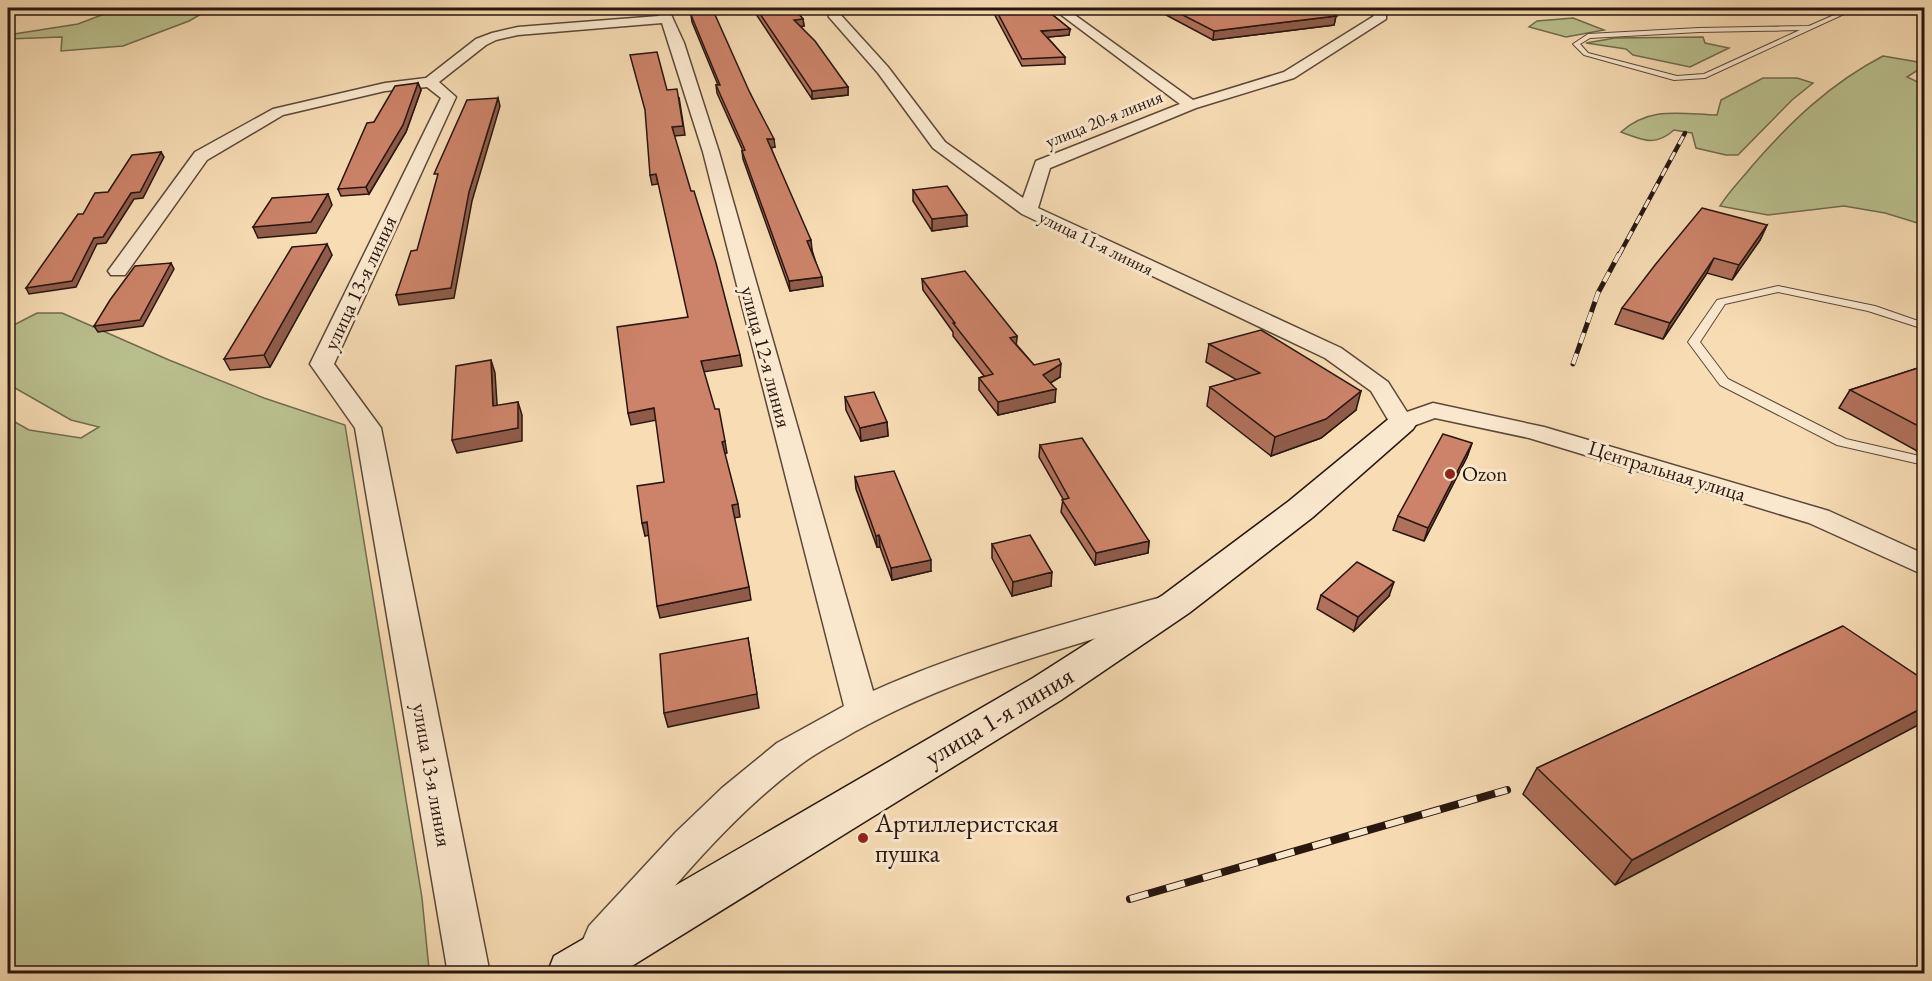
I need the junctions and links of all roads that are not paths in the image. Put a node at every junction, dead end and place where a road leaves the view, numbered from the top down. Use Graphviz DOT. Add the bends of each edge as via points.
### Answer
graph roads {
  1 [pos="832,8"];
  2 [pos="1058,8"];
  3 [pos="1371,8"];
  4 [pos="1854,8"];
  5 [pos="663,13"];
  6 [pos="1809,28"];
  7 [pos="430,82"];
  8 [pos="1191,105"];
  9 [pos="1028,210"];
  10 [pos="118,271"];
  11 [pos="1924,326"];
  12 [pos="1402,423"];
  13 [pos="1924,461"];
  14 [pos="1924,565"];
  15 [pos="1176,604"];
  16 [pos="861,710"];
  17 [pos="574,972"];
  18 [pos="469,974"];
  1 -- 9 [label="street, улица 11-я линия" via="939,146"];
  2 -- 8 [label="street, улица 20-я линия"];
  3 -- 8 [label="street, улица 20-я линия" via="1382,16 1289,75"];
  4 -- 6 [label="lane"];
  5 -- 7 [label="street" via="492,37"];
  5 -- 16 [label="street, улица 12-я линия" via="677,43 711,152"];
  6 -- 6 [label="lane" via="1706,76 1677,78 1586,54 1576,44 1588,36"];
  7 -- 10 [label="street" via="385,87 278,112 201,156"];
  7 -- 18 [label="street, улица 13-я линия" via="449,97 322,364 368,428"];
  8 -- 9 [label="street, улица 20-я линия" via="1042,165"];
  9 -- 12 [label="street, улица 11-я линия" via="1333,353 1380,387"];
  11 -- 13 [label="lane" via="1871,308 1778,289 1720,302 1694,342 1724,382 1842,442"];
  12 -- 14 [label="street, Центральная улица" via="1433,410 1535,432 1819,517"];
  12 -- 15 [label="street, улица 1-я линия" via="1301,509"];
  15 -- 16 [label="street" via="1026,646 926,681"];
  15 -- 17 [label="street, улица 1-я линия" via="1047,688"];
  16 -- 17 [label="street" via="787,755 746,787 661,874"];
}
